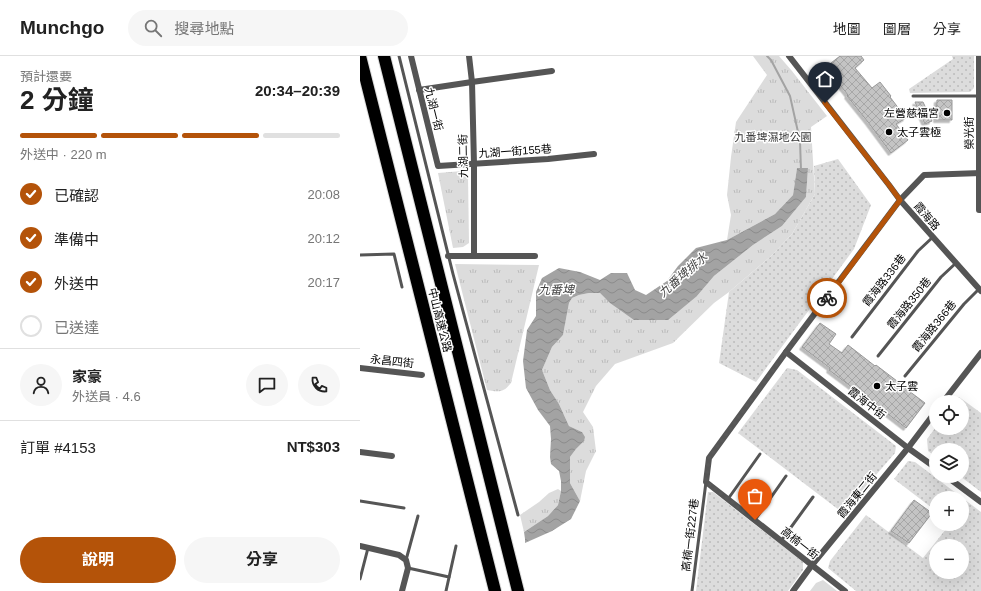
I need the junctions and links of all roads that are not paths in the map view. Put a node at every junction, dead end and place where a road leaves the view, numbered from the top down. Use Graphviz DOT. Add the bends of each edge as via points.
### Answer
graph roads {
  1 [pos="360,56"];
  2 [pos="384,56"];
  3 [pos="399,56"];
  4 [pos="411,56"];
  5 [pos="469,56"];
  6 [pos="789,56"];
  7 [pos="979,56"];
  8 [pos="552,72"];
  9 [pos="472,82"];
  10 [pos="420,90"];
  11 [pos="913,96"];
  12 [pos="980,96"];
  13 [pos="980,137"];
  14 [pos="594,154"];
  15 [pos="474,164"];
  16 [pos="438,166"];
  17 [pos="980,173"];
  18 [pos="900,200"];
  19 [pos="980,210"];
  20 [pos="933,237"];
  21 [pos="360,255"];
  22 [pos="448,256"];
  23 [pos="474,256"];
  24 [pos="535,256"];
  25 [pos="956,263"];
  26 [pos="402,287"];
  27 [pos="980,290"];
  28 [pos="852,337"];
  29 [pos="786,352"];
  30 [pos="981,353"];
  31 [pos="878,356"];
  32 [pos="360,368"];
  33 [pos="422,374"];
  34 [pos="906,376"];
  35 [pos="948,395"];
  36 [pos="929,420"];
  37 [pos="908,448"];
  38 [pos="360,452"];
  39 [pos="760,454"];
  40 [pos="392,456"];
  41 [pos="929,463"];
  42 [pos="786,476"];
  43 [pos="706,482"];
  44 [pos="955,483"];
  45 [pos="813,497"];
  46 [pos="728,499"];
  47 [pos="360,501"];
  48 [pos="981,502"];
  49 [pos="404,508"];
  50 [pos="518,515"];
  51 [pos="418,516"];
  52 [pos="755,520"];
  53 [pos="781,541"];
  54 [pos="360,546"];
  55 [pos="456,546"];
  56 [pos="368,548"];
  57 [pos="406,560"];
  58 [pos="812,565"];
  59 [pos="408,568"];
  60 [pos="449,578"];
  61 [pos="360,580"];
  62 [pos="494,586"];
  63 [pos="517,587"];
  64 [pos="402,591"];
  65 [pos="446,591"];
  66 [pos="692,591"];
  67 [pos="793,591"];
  68 [pos="845,591"];
  1 -- 62 [label="highway, 中山高速公路"];
  2 -- 63 [label="highway, 中山高速公路"];
  3 -- 22 [label="lane"];
  4 -- 10 [label="street, 九湖一街"];
  5 -- 9 [label="street, 九湖二街"];
  6 -- 18 [label="street, 霞海路"];
  7 -- 12 [label="street, 榮光街"];
  8 -- 9 [label="street"];
  9 -- 10 [label="street"];
  9 -- 15 [label="street, 九湖二街"];
  10 -- 16 [label="street, 九湖一街"];
  11 -- 12 [label="lane"];
  12 -- 13 [label="street, 榮光街"];
  13 -- 17 [label="street, 榮光街"];
  14 -- 15 [label="street, 九湖一街155巷"];
  15 -- 16 [label="street, 九湖一街155巷"];
  15 -- 23 [label="street, 九湖二街"];
  17 -- 18 [label="street" via="924,175"];
  17 -- 19 [label="street, 榮光街"];
  18 -- 20 [label="street, 霞海路"];
  18 -- 29 [label="street"];
  20 -- 25 [label="street, 霞海路"];
  20 -- 28 [label="lane, 霞海路336巷" via="918,251"];
  21 -- 26 [label="lane" via="394,254"];
  22 -- 23 [label="street"];
  22 -- 50 [label="lane"];
  23 -- 24 [label="street"];
  25 -- 27 [label="street, 霞海路"];
  25 -- 31 [label="lane, 霞海路350巷" via="941,277"];
  27 -- 34 [label="lane, 霞海路366巷" via="964,304"];
  29 -- 37 [label="street, 霞海中街"];
  29 -- 43 [label="street" via="709,458"];
  30 -- 35 [label="street"];
  32 -- 33 [label="street, 永昌四街"];
  36 -- 37 [label="street, 霞海東二街"];
  37 -- 41 [label="street, 霞海中街"];
  37 -- 58 [label="street, 霞海東二街"];
  38 -- 40 [label="street"];
  39 -- 46 [label="lane"];
  42 -- 52 [label="lane"];
  43 -- 46 [label="street, 高楠一街"];
  43 -- 66 [label="lane, 高楠一街227巷"];
  44 -- 48 [label="street"];
  45 -- 53 [label="lane"];
  46 -- 52 [label="street, 高楠一街"];
  47 -- 49 [label="lane"];
  51 -- 57 [label="lane"];
  52 -- 53 [label="street, 高楠一街"];
  53 -- 58 [label="street, 高楠一街"];
  54 -- 56 [label="street"];
  55 -- 60 [label="lane"];
  56 -- 57 [label="street" via="399,555"];
  56 -- 61 [label="lane"];
  57 -- 59 [label="street"];
  58 -- 67 [label="street, 霞海東二街"];
  58 -- 68 [label="street, 高楠一街"];
  59 -- 60 [label="lane"];
  59 -- 64 [label="street"];
  60 -- 65 [label="lane"];
}
